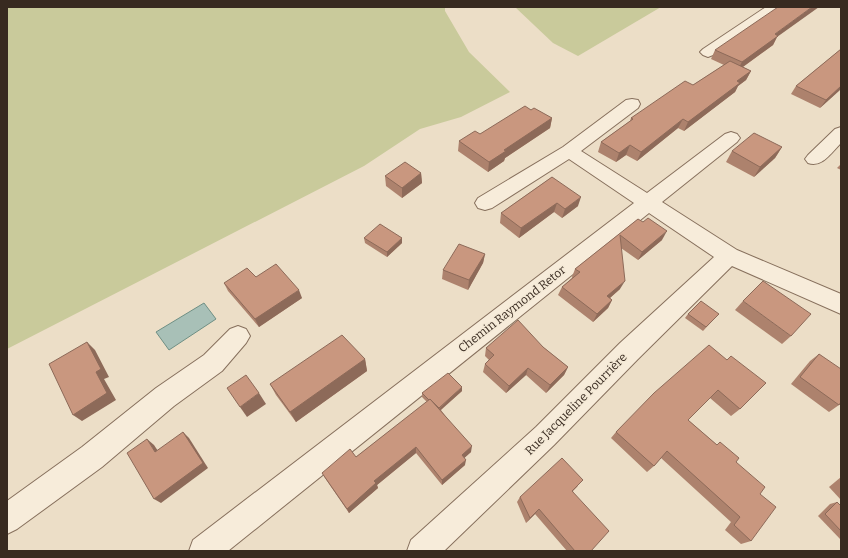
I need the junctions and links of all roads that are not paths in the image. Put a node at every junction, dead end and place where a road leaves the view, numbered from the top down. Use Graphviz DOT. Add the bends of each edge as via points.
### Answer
graph roads {
  1 [pos="775,7"];
  2 [pos="708,52"];
  3 [pos="632,104"];
  4 [pos="841,133"];
  5 [pos="730,138"];
  6 [pos="569,151"];
  7 [pos="814,159"];
  8 [pos="485,203"];
  9 [pos="647,203"];
  10 [pos="729,256"];
  11 [pos="841,304"];
  12 [pos="238,336"];
  13 [pos="7,519"];
  14 [pos="204,551"];
  15 [pos="422,551"];
  1 -- 2 [label="street"];
  3 -- 6 [label="street"];
  4 -- 7 [label="street"];
  5 -- 9 [label="street, Chemin Raymond Retor"];
  6 -- 8 [label="street"];
  6 -- 9 [label="street"];
  9 -- 10 [label="street"];
  9 -- 14 [label="street, Chemin Raymond Retor"];
  10 -- 11 [label="street"];
  10 -- 15 [label="street, Rue Jacqueline Pourrière" via="629,351 545,436"];
  12 -- 13 [label="street" via="213,363 165,396 92,457"];
}
